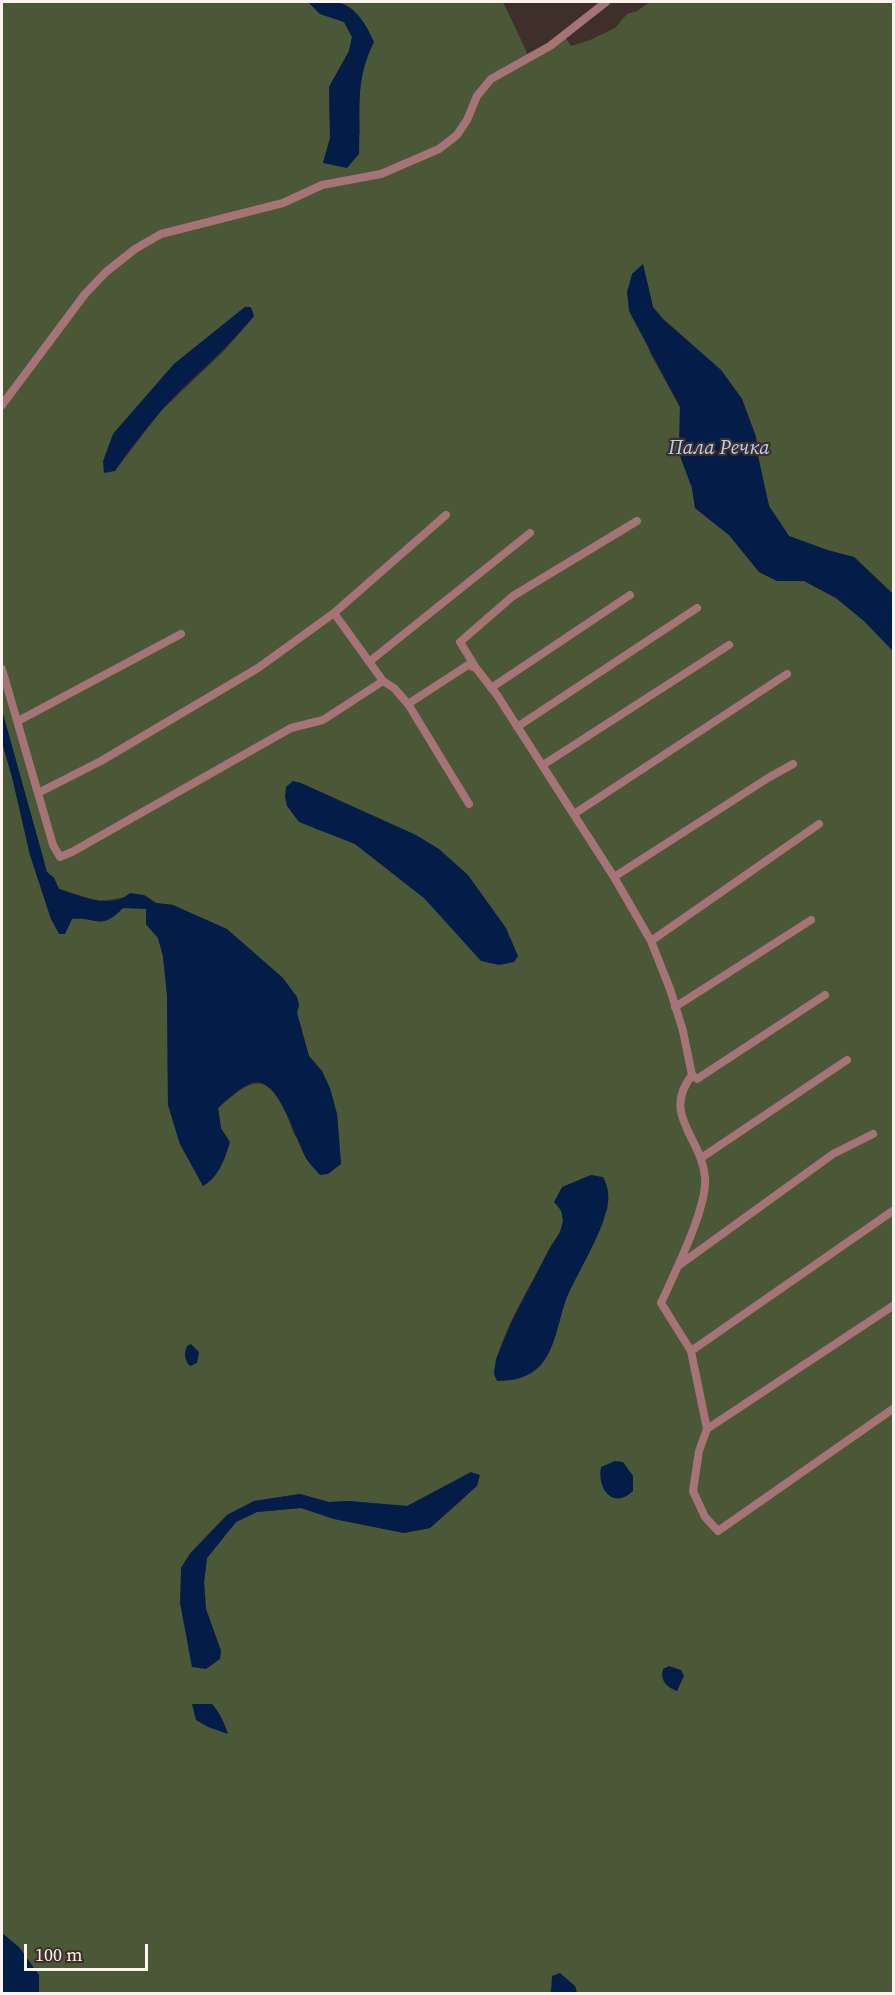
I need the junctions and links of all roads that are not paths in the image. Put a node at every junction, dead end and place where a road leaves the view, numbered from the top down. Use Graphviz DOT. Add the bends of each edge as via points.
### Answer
graph roads {
  1 [pos="606,2"];
  2 [pos="2,405"];
  3 [pos="446,515"];
  4 [pos="638,521"];
  5 [pos="530,533"];
  6 [pos="630,595"];
  7 [pos="697,608"];
  8 [pos="334,613"];
  9 [pos="181,634"];
  10 [pos="729,645"];
  11 [pos="369,662"];
  12 [pos="476,668"];
  13 [pos="2,669"];
  14 [pos="787,674"];
  15 [pos="383,681"];
  16 [pos="491,688"];
  17 [pos="408,704"];
  18 [pos="18,721"];
  19 [pos="518,727"];
  20 [pos="794,764"];
  21 [pos="543,765"];
  22 [pos="38,793"];
  23 [pos="469,804"];
  24 [pos="574,814"];
  25 [pos="819,824"];
  26 [pos="614,877"];
  27 [pos="811,920"];
  28 [pos="651,941"];
  29 [pos="825,995"];
  30 [pos="675,1007"];
  31 [pos="847,1060"];
  32 [pos="692,1075"];
  33 [pos="873,1134"];
  34 [pos="701,1158"];
  35 [pos="894,1210"];
  36 [pos="677,1266"];
  37 [pos="894,1305"];
  38 [pos="691,1351"];
  39 [pos="894,1408"];
  40 [pos="708,1430"];
  1 -- 2 [label="street" via="550,46 490,79 457,135 439,150 381,174 322,185 283,203 161,234 135,249 85,294"];
  3 -- 8 [label="street"];
  4 -- 12 [label="street" via="513,596 460,642"];
  5 -- 11 [label="street"];
  6 -- 16 [label="street"];
  7 -- 19 [label="street"];
  8 -- 11 [label="street"];
  8 -- 22 [label="street" via="258,668 101,761"];
  9 -- 18 [label="street"];
  10 -- 21 [label="street"];
  11 -- 15 [label="street"];
  12 -- 16 [label="street"];
  12 -- 17 [label="street" via="468,665"];
  13 -- 18 [label="street"];
  14 -- 24 [label="street"];
  15 -- 17 [label="street"];
  15 -- 22 [label="street" via="322,720 291,728 60,857"];
  16 -- 19 [label="street"];
  17 -- 23 [label="street"];
  18 -- 22 [label="street"];
  19 -- 21 [label="street"];
  20 -- 26 [label="street"];
  21 -- 24 [label="street"];
  24 -- 26 [label="street"];
  25 -- 28 [label="street"];
  26 -- 28 [label="street"];
  27 -- 30 [label="street"];
  28 -- 30 [label="street"];
  29 -- 32 [label="street" via="697,1079"];
  30 -- 32 [label="street"];
  31 -- 34 [label="street"];
  32 -- 34 [label="street" via="679,1102"];
  33 -- 36 [label="street" via="833,1154"];
  34 -- 36 [label="street" via="704,1189 696,1222"];
  35 -- 38 [label="street"];
  36 -- 38 [label="street" via="661,1303"];
  37 -- 40 [label="street"];
  38 -- 40 [label="street"];
  39 -- 40 [label="street" via="718,1531 705,1517 693,1491 699,1451"];
}
